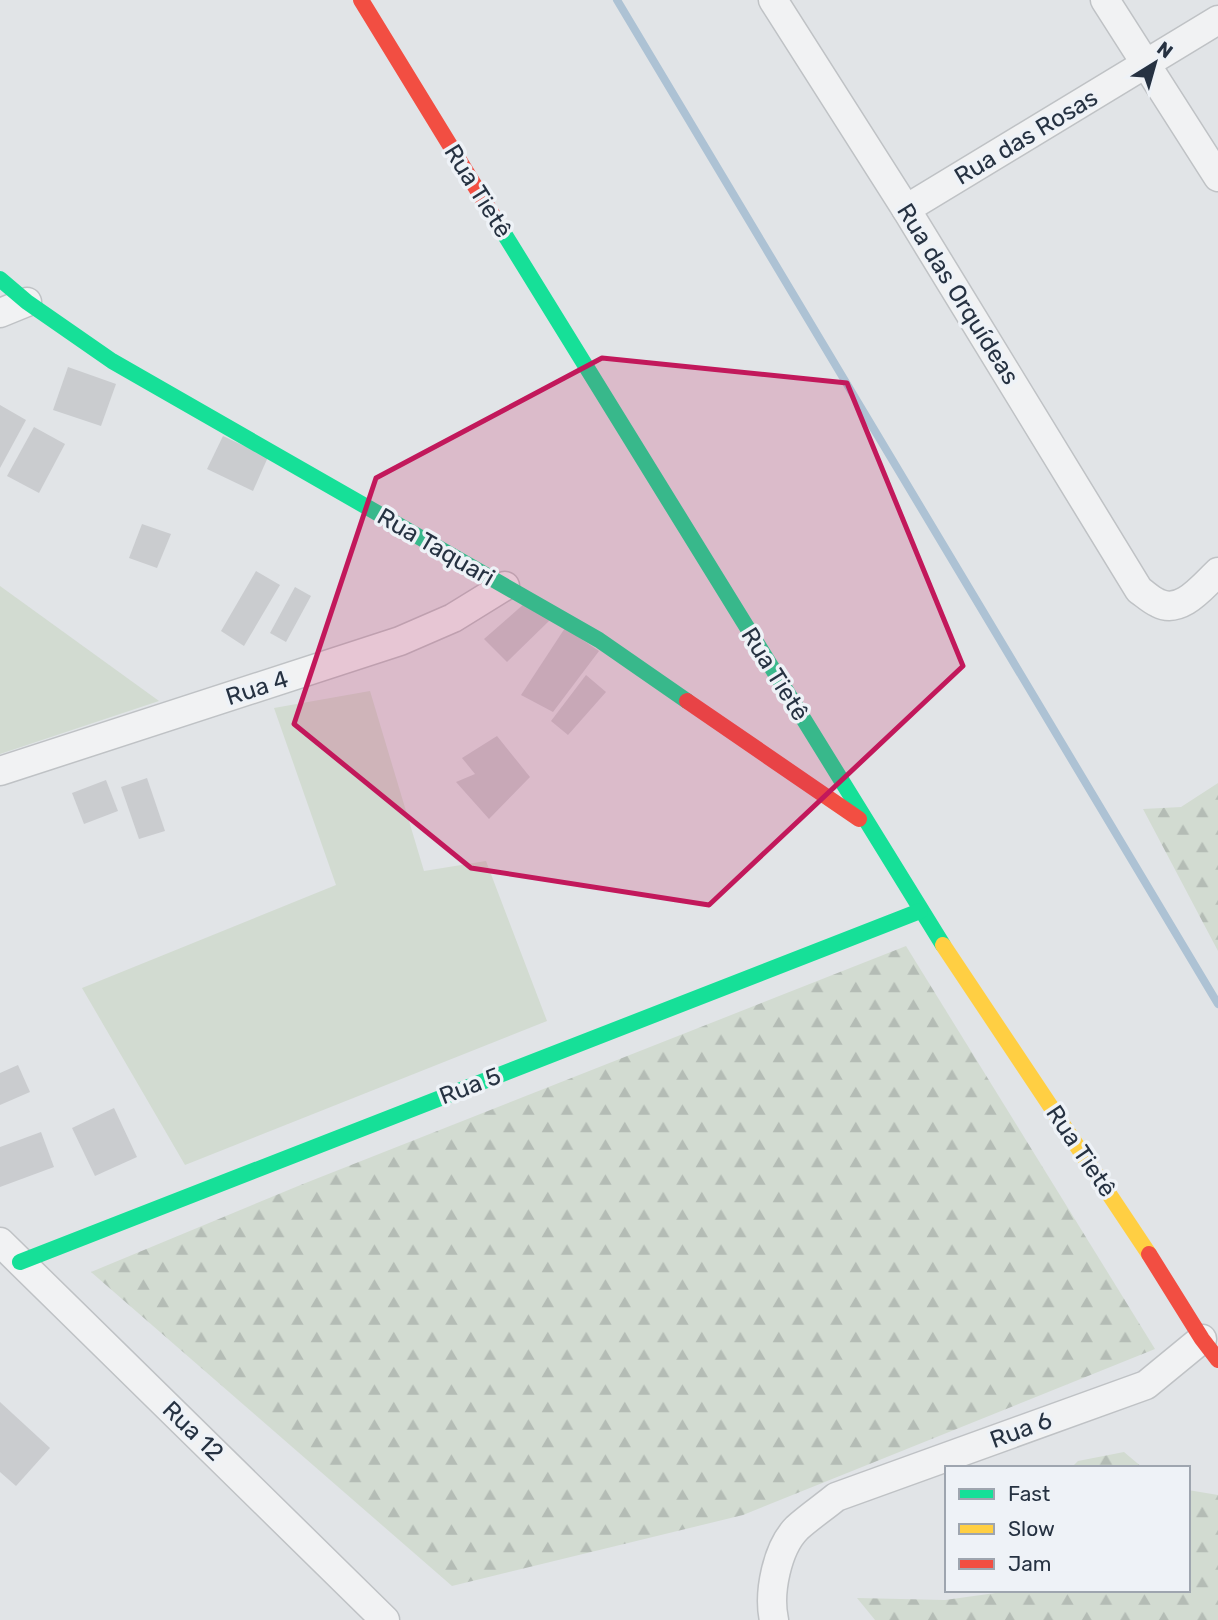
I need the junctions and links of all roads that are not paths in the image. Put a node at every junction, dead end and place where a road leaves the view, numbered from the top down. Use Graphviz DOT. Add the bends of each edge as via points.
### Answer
graph roads {
  1 [pos="361,0"];
  2 [pos="773,0"];
  3 [pos="1105,0"];
  4 [pos="1218,20"];
  5 [pos="1146,65"];
  6 [pos="1218,177"];
  7 [pos="906,209"];
  8 [pos="0,279"];
  9 [pos="27,302"];
  10 [pos="0,313"];
  11 [pos="1218,572"];
  12 [pos="505,586"];
  13 [pos="0,771"];
  14 [pos="867,824"];
  15 [pos="920,911"];
  16 [pos="0,1242"];
  17 [pos="20,1262"];
  18 [pos="1210,1350"];
  19 [pos="385,1620"];
  20 [pos="774,1620"];
  1 -- 14 [label="street, Rua Tietê"];
  2 -- 7 [label="street, Rua das Orquídeas"];
  3 -- 5 [label="street"];
  4 -- 5 [label="street, Rua das Rosas"];
  5 -- 6 [label="street"];
  5 -- 7 [label="street, Rua das Rosas"];
  7 -- 11 [label="street, Rua das Orquídeas" via="1139,590 1160,605 1177,606"];
  8 -- 9 [label="street, Rua Taquari"];
  9 -- 10 [label="street"];
  9 -- 12 [label="street, Rua Taquari" via="112,361"];
  12 -- 13 [label="street, Rua 4" via="453,618 400,641"];
  12 -- 14 [label="street, Rua Taquari" via="599,640"];
  14 -- 15 [label="street, Rua Tietê"];
  15 -- 17 [label="street, Rua 5"];
  15 -- 18 [label="street, Rua Tietê"];
  16 -- 17 [label="street, Rua 12"];
  17 -- 19 [label="street, Rua 12"];
  18 -- 20 [label="street, Rua 6" via="1146,1385 836,1497 796,1530 776,1566"];
}
